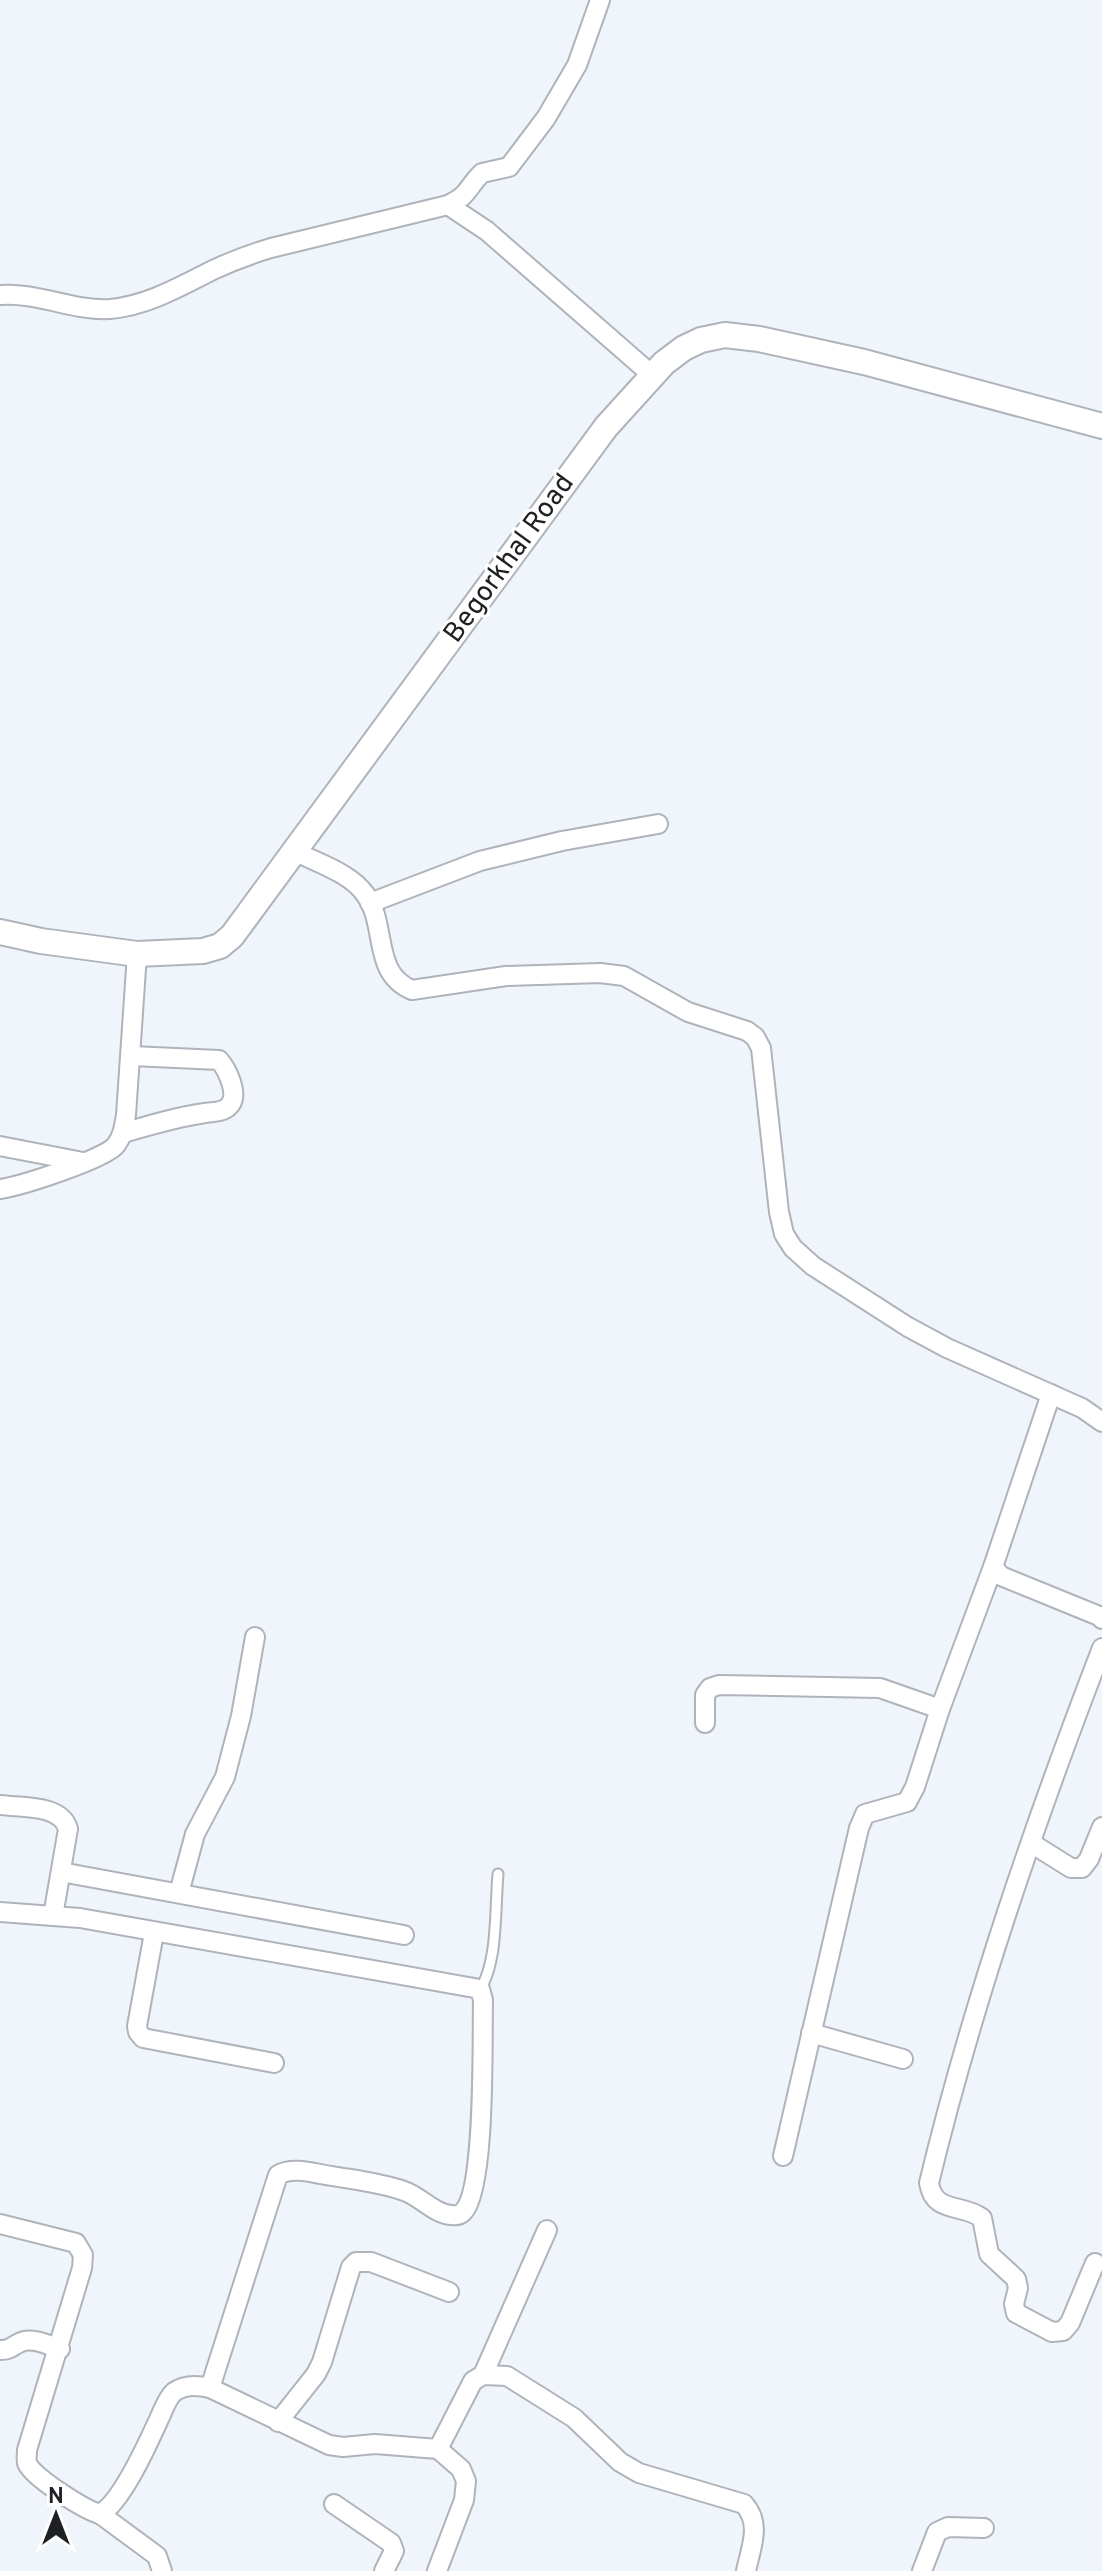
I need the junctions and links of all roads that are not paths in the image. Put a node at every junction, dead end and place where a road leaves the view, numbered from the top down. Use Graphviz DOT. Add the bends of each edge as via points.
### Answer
graph roads {
  1 [pos="600,0"];
  2 [pos="448,205"];
  3 [pos="0,295"];
  4 [pos="652,375"];
  5 [pos="1102,426"];
  6 [pos="658,824"];
  7 [pos="296,852"];
  8 [pos="370,903"];
  9 [pos="0,932"];
  10 [pos="137,954"];
  11 [pos="132,1056"];
  12 [pos="123,1133"];
  13 [pos="0,1146"];
  14 [pos="83,1162"];
  15 [pos="0,1189"];
  16 [pos="1051,1394"];
  17 [pos="1102,1422"];
  18 [pos="993,1567"];
  19 [pos="1102,1619"];
  20 [pos="255,1637"];
  21 [pos="1102,1648"];
  22 [pos="940,1709"];
  23 [pos="705,1723"];
  24 [pos="0,1805"];
  25 [pos="1102,1827"];
  26 [pos="1031,1843"];
  27 [pos="61,1872"];
  28 [pos="498,1874"];
  29 [pos="179,1893"];
  30 [pos="0,1912"];
  31 [pos="53,1916"];
  32 [pos="154,1933"];
  33 [pos="404,1935"];
  34 [pos="480,1989"];
  35 [pos="811,2033"];
  36 [pos="903,2059"];
  37 [pos="274,2063"];
  38 [pos="783,2156"];
  39 [pos="0,2224"];
  40 [pos="547,2230"];
  41 [pos="1095,2263"];
  42 [pos="449,2292"];
  43 [pos="60,2349"];
  44 [pos="0,2350"];
  45 [pos="483,2375"];
  46 [pos="210,2388"];
  47 [pos="278,2422"];
  48 [pos="438,2449"];
  49 [pos="334,2504"];
  50 [pos="100,2514"];
  51 [pos="984,2528"];
  52 [pos="162,2571"];
  53 [pos="384,2571"];
  54 [pos="437,2571"];
  55 [pos="746,2571"];
  56 [pos="922,2571"];
  1 -- 2 [label="street" via="577,65 546,118 509,167 482,173 468,194"];
  2 -- 3 [label="street" via="271,248 179,289 114,309"];
  2 -- 4 [label="street" via="487,231"];
  4 -- 5 [label="street, Begorkhal Road" via="684,348 725,335 864,362"];
  4 -- 7 [label="street, Begorkhal Road" via="606,427"];
  6 -- 8 [label="street" via="480,861"];
  7 -- 8 [label="street" via="354,883"];
  7 -- 10 [label="street, Begorkhal Road" via="220,946"];
  8 -- 16 [label="street" via="388,970 412,990 506,976 600,973 624,976 688,1012 747,1031 761,1048 779,1212 793,1248 908,1327"];
  9 -- 10 [label="street, Begorkhal Road"];
  10 -- 11 [label="street"];
  11 -- 12 [label="street"];
  11 -- 12 [label="street" via="219,1060 234,1097 223,1111"];
  12 -- 14 [label="street" via="105,1154"];
  13 -- 14 [label="street"];
  14 -- 15 [label="street"];
  16 -- 17 [label="street"];
  16 -- 18 [label="street"];
  18 -- 19 [label="street" via="1001,1576"];
  18 -- 22 [label="street"];
  20 -- 29 [label="street" via="225,1777 195,1834"];
  21 -- 26 [label="street"];
  22 -- 23 [label="street" via="880,1688 719,1685 705,1695"];
  22 -- 35 [label="street" via="907,1802 865,1814"];
  24 -- 27 [label="street" via="60,1814 68,1829"];
  25 -- 26 [label="street" via="1082,1868 1071,1868"];
  26 -- 41 [label="street" via="950,2098 929,2183 931,2196 940,2204 982,2218 989,2254 1016,2279 1016,2313 1052,2332 1063,2331 1070,2323"];
  27 -- 29 [label="street"];
  27 -- 31 [label="street"];
  28 -- 34 [label="lane" via="491,1955"];
  29 -- 33 [label="street"];
  30 -- 31 [label="street"];
  31 -- 32 [label="street"];
  32 -- 34 [label="street"];
  32 -- 37 [label="street" via="137,2026 143,2038"];
  34 -- 46 [label="street" via="478,2154 465,2211 444,2214 400,2189 345,2178 290,2170 278,2175"];
  35 -- 36 [label="street"];
  35 -- 38 [label="street"];
  39 -- 43 [label="street" via="76,2243 83,2255"];
  40 -- 45 [label="street"];
  42 -- 47 [label="street" via="371,2262 356,2262 322,2362"];
  43 -- 44 [label="street" via="33,2340"];
  43 -- 50 [label="street" via="26,2462 88,2511"];
  45 -- 48 [label="street" via="473,2381"];
  45 -- 55 [label="street" via="507,2376 554,2404 639,2473 744,2504 755,2527"];
  46 -- 47 [label="street"];
  46 -- 50 [label="street" via="182,2387 171,2394 144,2452 110,2509"];
  47 -- 48 [label="street" via="329,2445"];
  48 -- 54 [label="street" via="461,2469 466,2481"];
  49 -- 53 [label="street" via="391,2543 394,2551"];
  50 -- 52 [label="street" via="157,2556"];
  51 -- 56 [label="street" via="948,2527 937,2532"];
}
